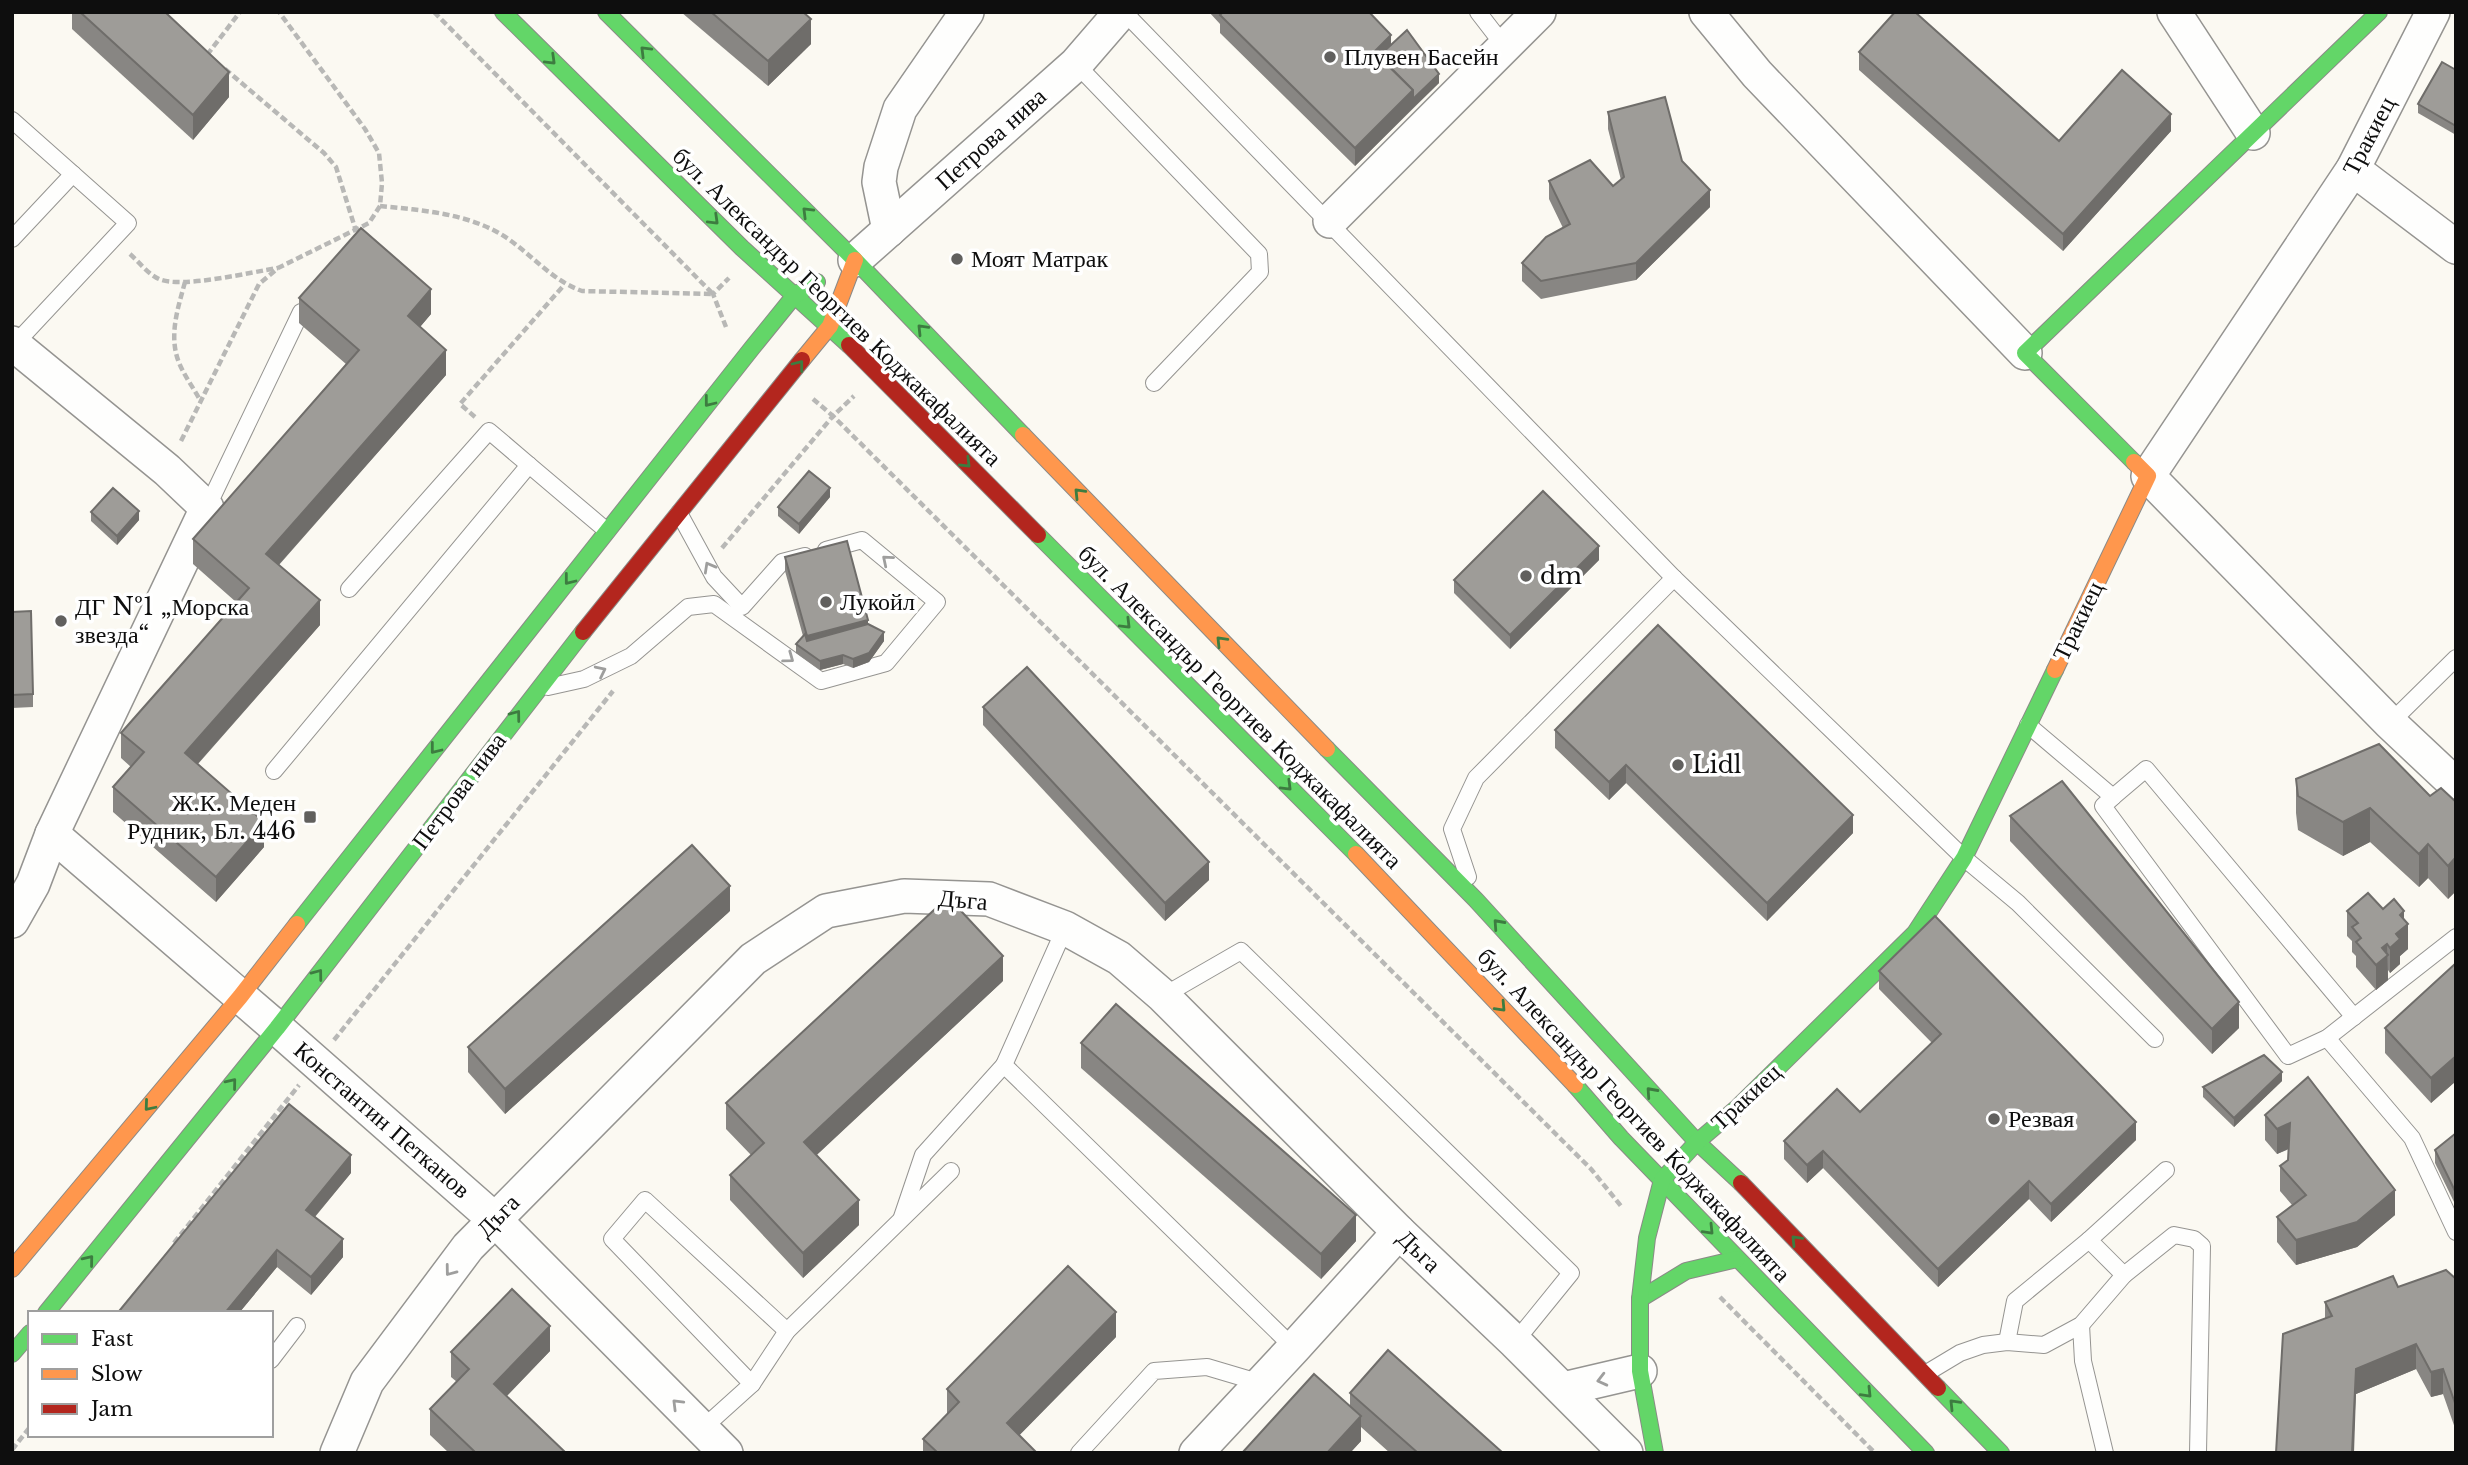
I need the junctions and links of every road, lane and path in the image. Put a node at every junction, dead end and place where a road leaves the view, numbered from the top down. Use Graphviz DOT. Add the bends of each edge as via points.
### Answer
graph roads {
  1 [pos="240,12"];
  2 [pos="279,12"];
  3 [pos="434,12"];
  4 [pos="503,12"];
  5 [pos="606,12"];
  6 [pos="967,12"];
  7 [pos="1122,12"];
  8 [pos="1478,12"];
  9 [pos="1539,12"];
  10 [pos="1706,12"];
  11 [pos="2174,12"];
  12 [pos="2379,12"];
  13 [pos="2433,12"];
  14 [pos="196,46"];
  15 [pos="1505,47"];
  16 [pos="207,55"];
  17 [pos="1076,64"];
  18 [pos="14,125"];
  19 [pos="2253,133"];
  20 [pos="2353,169"];
  21 [pos="73,174"];
  22 [pos="380,206"];
  23 [pos="1330,221"];
  24 [pos="889,230"];
  25 [pos="356,231"];
  26 [pos="12,239"];
  27 [pos="114,239"];
  28 [pos="2456,247"];
  29 [pos="855,260"];
  30 [pos="278,268"];
  31 [pos="185,282"];
  32 [pos="564,285"];
  33 [pos="795,295"];
  34 [pos="301,312"];
  35 [pos="830,326"];
  36 [pos="13,344"];
  37 [pos="2025,354"];
  38 [pos="1153,383"];
  39 [pos="200,401"];
  40 [pos="489,430"];
  41 [pos="529,465"];
  42 [pos="167,470"];
  43 [pos="2148,476"];
  44 [pos="207,508"];
  45 [pos="679,513"];
  46 [pos="607,532"];
  47 [pos="708,565"];
  48 [pos="1674,578"];
  49 [pos="349,589"];
  50 [pos="737,612"];
  51 [pos="631,656"];
  52 [pos="2456,658"];
  53 [pos="536,690"];
  54 [pos="2390,723"];
  55 [pos="2028,725"];
  56 [pos="274,771"];
  57 [pos="2456,785"];
  58 [pos="2113,797"];
  59 [pos="52,834"];
  60 [pos="1964,858"];
  61 [pos="1476,900"];
  62 [pos="12,921"];
  63 [pos="1065,928"];
  64 [pos="2456,937"];
  65 [pos="1163,996"];
  66 [pos="240,997"];
  67 [pos="2354,1017"];
  68 [pos="277,1028"];
  69 [pos="2328,1038"];
  70 [pos="2155,1039"];
  71 [pos="316,1063"];
  72 [pos="1004,1065"];
  73 [pos="1697,1142"];
  74 [pos="2166,1170"];
  75 [pos="951,1171"];
  76 [pos="1662,1180"];
  77 [pos="494,1219"];
  78 [pos="900,1222"];
  79 [pos="1399,1232"];
  80 [pos="2456,1232"];
  81 [pos="1647,1238"];
  82 [pos="2089,1240"];
  83 [pos="171,1248"];
  84 [pos="1737,1259"];
  85 [pos="12,1269"];
  86 [pos="1686,1271"];
  87 [pos="2124,1275"];
  88 [pos="1640,1299"];
  89 [pos="48,1311"];
  90 [pos="2081,1325"];
  91 [pos="297,1326"];
  92 [pos="787,1331"];
  93 [pos="28,1335"];
  94 [pos="1515,1342"];
  95 [pos="2007,1342"];
  96 [pos="1294,1348"];
  97 [pos="12,1354"];
  98 [pos="273,1357"];
  99 [pos="1640,1371"];
  100 [pos="1925,1374"];
  101 [pos="1261,1383"];
  102 [pos="752,1384"];
  103 [pos="1563,1389"];
  104 [pos="1648,1413"];
  105 [pos="1593,1419"];
  106 [pos="702,1429"];
  107 [pos="28,1430"];
  108 [pos="12,1450"];
  109 [pos="337,1453"];
  110 [pos="726,1453"];
  111 [pos="1079,1453"];
  112 [pos="1195,1453"];
  113 [pos="1626,1453"];
  114 [pos="1655,1453"];
  115 [pos="1875,1453"];
  116 [pos="1926,1453"];
  117 [pos="2001,1453"];
  118 [pos="2105,1453"];
  119 [pos="2198,1453"];
  1 -- 16 [label="path"];
  2 -- 22 [label="path" via="379,153"];
  3 -- 32 [label="path" via="713,294 582,291"];
  4 -- 33 [label="street, бул. Александър Георгиев Коджакафалията, one-way"];
  29 -- 5 [label="street, бул. Александър Георгиев Коджакафалията, one-way"];
  6 -- 24 [label="street" via="900,109 879,182"];
  7 -- 17 [label="street, Петрова нива"];
  7 -- 23 [label="lane"];
  8 -- 15 [label="lane"];
  9 -- 15 [label="street"];
  10 -- 37 [label="street" via="1757,74"];
  11 -- 19 [label="street"];
  12 -- 19 [label="street"];
  13 -- 20 [label="street, Тракиец"];
  14 -- 16 [label="path"];
  15 -- 23 [label="street"];
  16 -- 25 [label="path" via="336,167"];
  17 -- 24 [label="street, Петрова нива"];
  17 -- 38 [label="lane" via="1259,254 1260,272"];
  18 -- 21 [label="lane"];
  19 -- 37 [label="street"];
  20 -- 28 [label="street"];
  20 -- 43 [label="street, Тракиец"];
  21 -- 26 [label="lane"];
  21 -- 27 [label="lane" via="128,223"];
  22 -- 25 [label="path" via="369,223"];
  22 -- 32 [label="path" via="463,218 498,232"];
  23 -- 48 [label="lane"];
  24 -- 29 [label="street, Петрова нива"];
  25 -- 30 [label="path"];
  27 -- 31 [label="path" via="155,277"];
  27 -- 36 [label="lane"];
  29 -- 33 [label="street, Петрова нива"];
  29 -- 35 [label="street, Петрова нива"];
  61 -- 29 [label="street, бул. Александър Георгиев Коджакафалията, one-way"];
  30 -- 31 [label="path"];
  30 -- 39 [label="path" via="252,294"];
  31 -- 39 [label="path" via="174,319 175,340 178,360"];
  32 -- 40 [label="path" via="460,404"];
  33 -- 35 [label="street, бул. Александър Георгиев Коджакафалията"];
  33 -- 46 [label="street, Петрова нива, one-way"];
  34 -- 44 [label="lane"];
  45 -- 35 [label="street, Петрова нива, one-way"];
  35 -- 76 [label="street, бул. Александър Георгиев Коджакафалията, one-way" via="1387,886"];
  36 -- 42 [label="street"];
  37 -- 43 [label="street"];
  39 -- 42 [label="path"];
  40 -- 41 [label="lane"];
  40 -- 49 [label="lane"];
  41 -- 46 [label="lane"];
  41 -- 56 [label="lane"];
  42 -- 44 [label="street"];
  43 -- 54 [label="street"];
  43 -- 55 [label="street, Тракиец"];
  44 -- 59 [label="street"];
  45 -- 47 [label="lane"];
  45 -- 53 [label="street, Петрова нива"];
  46 -- 66 [label="street, Петрова нива, one-way"];
  50 -- 47 [label="lane, one-way"];
  47 -- 81 [label="path" via="833,416 1591,1170"];
  48 -- 60 [label="lane"];
  48 -- 61 [label="lane" via="1476,778 1452,829"];
  50 -- 50 [label="lane, one-way" via="821,681 886,663 937,602 862,540 782,562"];
  50 -- 51 [label="lane" via="714,604 688,607"];
  53 -- 51 [label="lane, one-way" via="584,679"];
  51 -- 71 [label="path" via="614,690"];
  52 -- 54 [label="lane"];
  68 -- 53 [label="street, Петрова нива, one-way"];
  54 -- 57 [label="street"];
  55 -- 58 [label="lane"];
  55 -- 60 [label="street, Тракиец"];
  58 -- 67 [label="lane" via="2146,769"];
  58 -- 69 [label="lane" via="2103,806 2288,1056"];
  59 -- 62 [label="street" via="33,884"];
  59 -- 66 [label="street, Константин Петканов"];
  60 -- 70 [label="lane" via="2018,903"];
  60 -- 73 [label="street, Тракиец" via="1915,933"];
  73 -- 61 [label="street, бул. Александър Георгиев Коджакафалията, one-way"];
  63 -- 65 [label="street, Дъга" via="1118,958"];
  63 -- 72 [label="lane"];
  63 -- 77 [label="street, Дъга" via="989,899 904,896 826,911 753,959"];
  64 -- 67 [label="lane"];
  65 -- 79 [label="street, Дъга"];
  65 -- 94 [label="lane" via="1241,951 1571,1273"];
  66 -- 68 [label="street, Константин Петканов"];
  66 -- 85 [label="street, Петрова нива, one-way"];
  67 -- 69 [label="lane"];
  68 -- 71 [label="street, Константин Петканов"];
  89 -- 68 [label="street, Петрова нива, one-way"];
  69 -- 80 [label="lane" via="2412,1138"];
  71 -- 77 [label="street, Константин Петканов"];
  71 -- 83 [label="path"];
  72 -- 78 [label="lane" via="923,1155"];
  72 -- 96 [label="lane"];
  73 -- 76 [label="street, Тракиец"];
  100 -- 73 [label="street, бул. Александър Георгиев Коджакафалията, one-way"];
  74 -- 82 [label="lane"];
  75 -- 78 [label="lane"];
  76 -- 81 [label="street"];
  76 -- 84 [label="street, бул. Александър Георгиев Коджакафалията, one-way"];
  106 -- 77 [label="street, Константин Петканов, one-way"];
  77 -- 109 [label="street, Дъга, one-way" via="367,1382"];
  78 -- 92 [label="lane"];
  79 -- 94 [label="street, Дъга"];
  79 -- 96 [label="street"];
  81 -- 88 [label="street"];
  82 -- 87 [label="lane"];
  82 -- 95 [label="lane" via="2015,1301"];
  84 -- 86 [label="street"];
  84 -- 116 [label="street, бул. Александър Георгиев Коджакафалията, one-way"];
  86 -- 88 [label="street"];
  86 -- 115 [label="path" via="1716,1293"];
  87 -- 90 [label="lane"];
  87 -- 119 [label="lane" via="2174,1235 2194,1239 2202,1246"];
  88 -- 99 [label="street"];
  90 -- 95 [label="lane" via="2044,1345"];
  90 -- 118 [label="lane" via="2082,1362"];
  91 -- 98 [label="lane"];
  92 -- 102 [label="lane"];
  92 -- 102 [label="lane" via="645,1200 612,1240"];
  93 -- 97 [label="street"];
  94 -- 103 [label="street, Дъга"];
  95 -- 100 [label="lane" via="1960,1353"];
  96 -- 101 [label="street"];
  99 -- 103 [label="street, one-way"];
  99 -- 104 [label="street"];
  117 -- 100 [label="street, бул. Александър Георгиев Коджакафалията, one-way"];
  101 -- 111 [label="lane" via="1207,1367 1154,1371"];
  101 -- 112 [label="street"];
  102 -- 106 [label="lane"];
  103 -- 105 [label="street, Дъга"];
  104 -- 105 [label="street"];
  104 -- 114 [label="street"];
  105 -- 113 [label="street, Дъга"];
  106 -- 110 [label="street, Константин Петканов"];
  107 -- 108 [label="path"];
}
